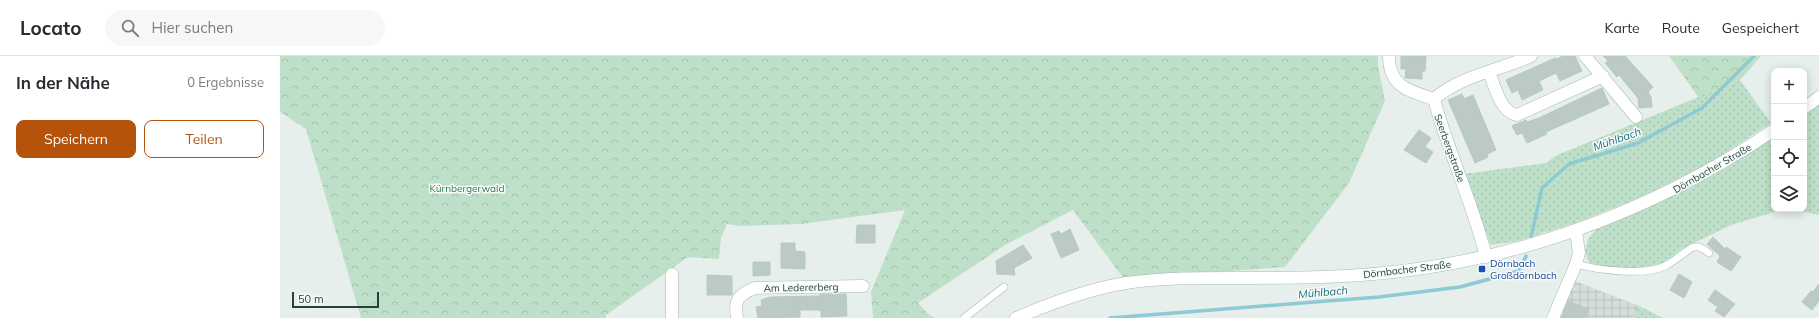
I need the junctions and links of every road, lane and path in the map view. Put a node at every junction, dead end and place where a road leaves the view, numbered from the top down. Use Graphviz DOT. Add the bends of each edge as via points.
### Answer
graph roads {
  1 [pos="1390,56"];
  2 [pos="1531,56"];
  3 [pos="1585,56"];
  4 [pos="1489,72"];
  5 [pos="1603,76"];
  6 [pos="1819,97"];
  7 [pos="1434,99"];
  8 [pos="1807,106"];
  9 [pos="1636,117"];
  10 [pos="1771,132"];
  11 [pos="1576,231"];
  12 [pos="1709,253"];
  13 [pos="1486,257"];
  14 [pos="1576,264"];
  15 [pos="672,274"];
  16 [pos="863,286"];
  17 [pos="1004,287"];
  18 [pos="672,318"];
  19 [pos="737,318"];
  20 [pos="964,318"];
  21 [pos="1016,318"];
  22 [pos="1553,318"];
  1 -- 7 [label="street" via="1391,73 1395,81 1404,88"];
  2 -- 4 [label="street"];
  3 -- 5 [label="street"];
  4 -- 5 [label="street" via="1505,109 1517,115"];
  4 -- 7 [label="street" via="1453,84"];
  5 -- 9 [label="street"];
  6 -- 8 [label="street"];
  7 -- 13 [label="street, Seerbergstraße" via="1479,228"];
  10 -- 11 [label="street, Dörnbacher Straße" via="1685,184 1617,216"];
  11 -- 13 [label="street, Dörnbacher Straße"];
  11 -- 14 [label="street" via="1579,253"];
  12 -- 14 [label="lane" via="1701,246 1696,246 1664,266 1644,271 1603,270"];
  13 -- 21 [label="street, Dörnbacher Straße" via="1428,268 1377,273 1289,278 1166,279 1126,283 1063,300"];
  14 -- 22 [label="street"];
  15 -- 18 [label="street"];
  16 -- 19 [label="street, Am Ledererberg" via="755,288 737,300"];
  17 -- 20 [label="lane"];
}
